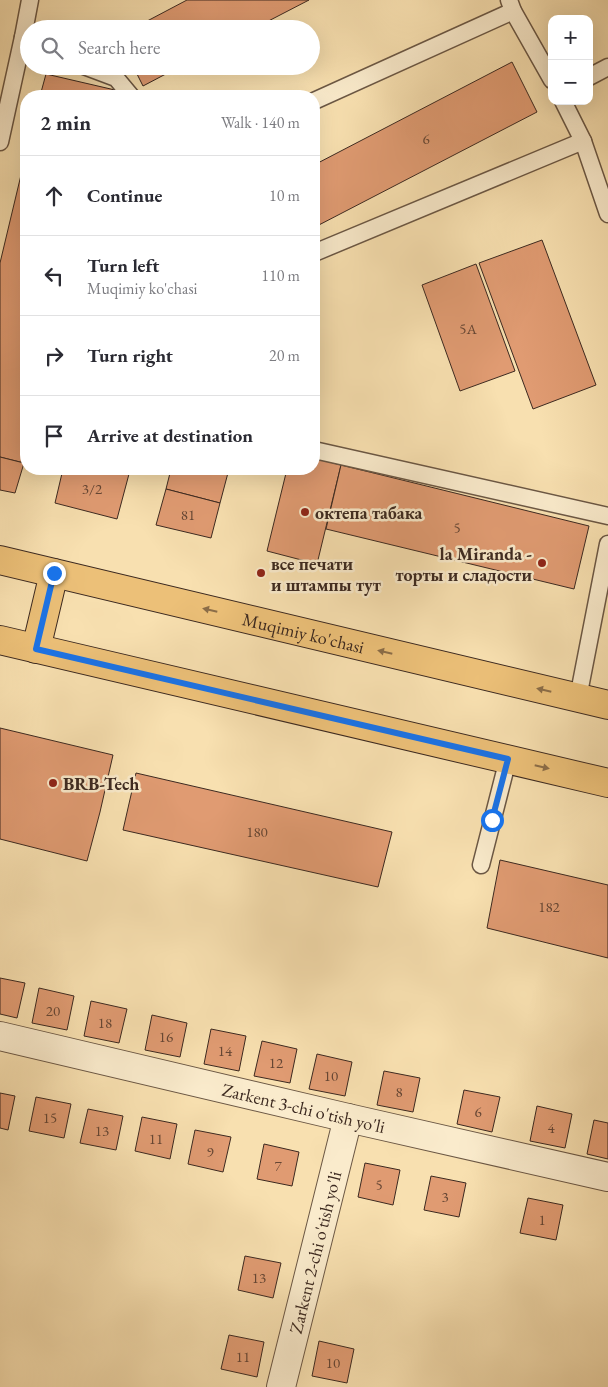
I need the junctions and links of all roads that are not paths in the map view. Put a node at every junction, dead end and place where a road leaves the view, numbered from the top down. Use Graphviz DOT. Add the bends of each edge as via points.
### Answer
graph roads {
  1 [pos="30,0"];
  2 [pos="511,6"];
  3 [pos="28,20"];
  4 [pos="20,63"];
  5 [pos="608,67"];
  6 [pos="548,73"];
  7 [pos="108,75"];
  8 [pos="593,75"];
  9 [pos="126,90"];
  10 [pos="320,98"];
  11 [pos="565,105"];
  12 [pos="0,142"];
  13 [pos="583,142"];
  14 [pos="608,214"];
  15 [pos="320,251"];
  16 [pos="320,451"];
  17 [pos="608,516"];
  18 [pos="608,544"];
  19 [pos="0,560"];
  20 [pos="54,573"];
  21 [pos="0,640"];
  22 [pos="36,649"];
  23 [pos="578,698"];
  24 [pos="608,705"];
  25 [pos="508,759"];
  26 [pos="608,782"];
  27 [pos="481,865"];
  28 [pos="0,1036"];
  29 [pos="348,1118"];
  30 [pos="608,1177"];
  31 [pos="280,1387"];
  1 -- 3 [label="lane"];
  2 -- 6 [label="lane"];
  2 -- 10 [label="lane"];
  4 -- 12 [label="lane"];
  5 -- 8 [label="lane"];
  7 -- 9 [label="lane" via="116,78"];
  11 -- 13 [label="lane"];
  13 -- 14 [label="lane"];
  13 -- 15 [label="lane"];
  16 -- 17 [label="lane"];
  18 -- 23 [label="lane"];
  19 -- 20 [label="main road, Muqimiy ko'chasi"];
  20 -- 22 [label="main road"];
  23 -- 20 [label="main road, Muqimiy ko'chasi, one-way"];
  21 -- 22 [label="main road"];
  22 -- 25 [label="main road"];
  23 -- 24 [label="main road, Muqimiy ko'chasi"];
  25 -- 26 [label="main road, one-way"];
  25 -- 27 [label="lane"];
  28 -- 29 [label="street, Zarkent 3-chi o'tish yo'li"];
  29 -- 30 [label="street, Zarkent 3-chi o'tish yo'li"];
  29 -- 31 [label="street, Zarkent 2-chi o'tish yo'li"];
}
